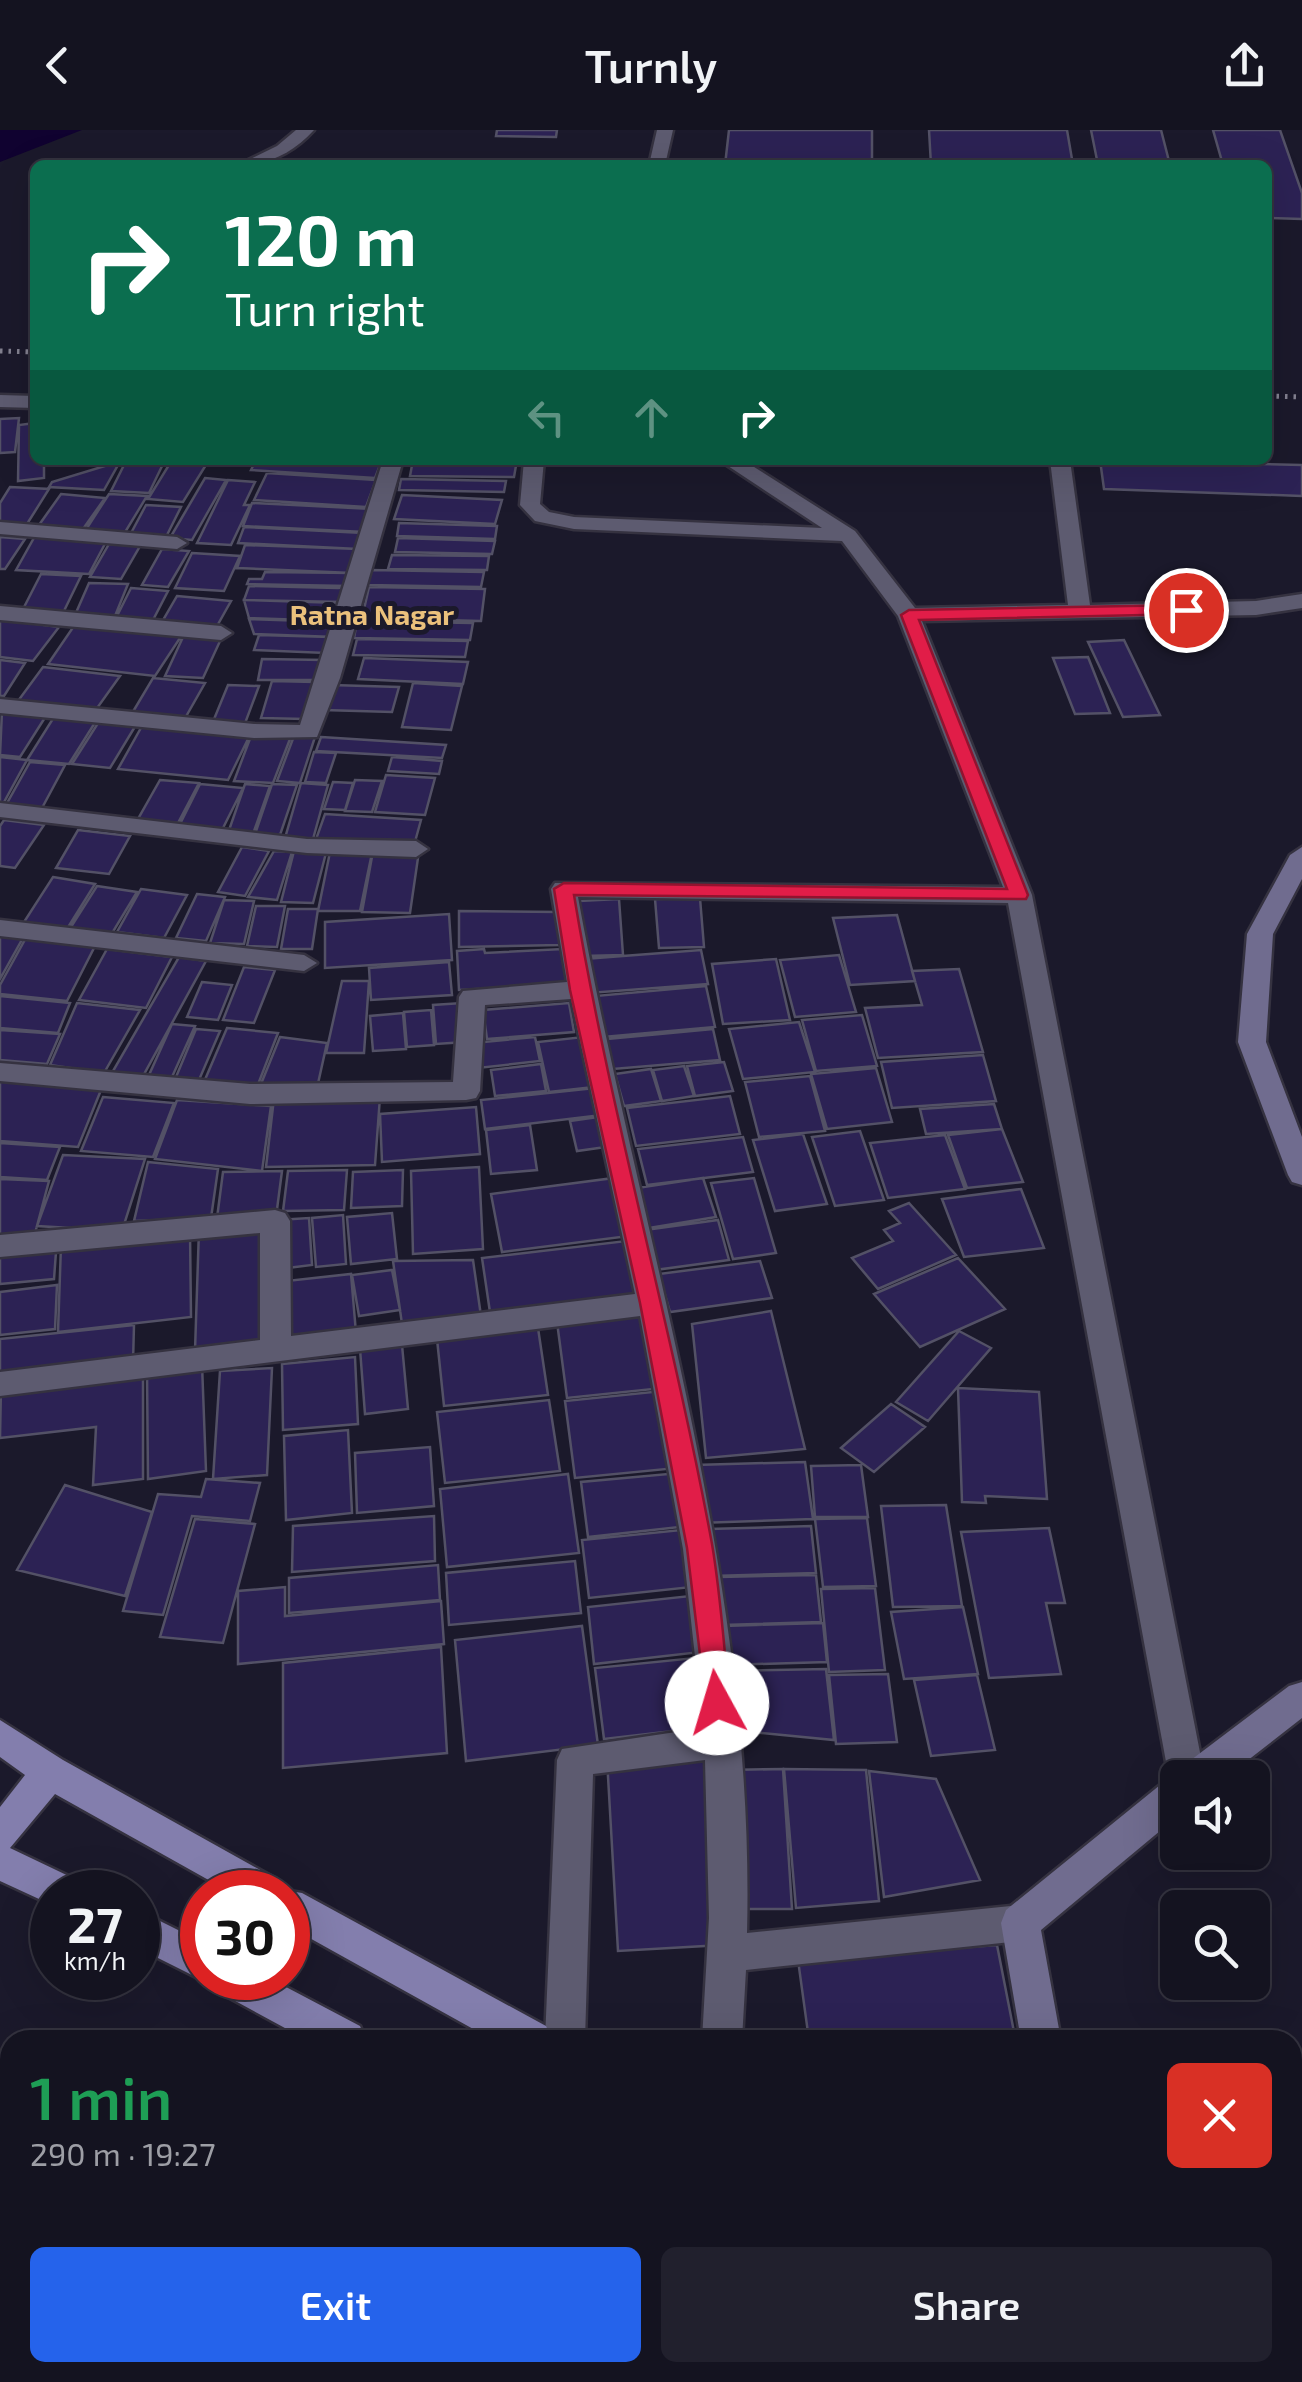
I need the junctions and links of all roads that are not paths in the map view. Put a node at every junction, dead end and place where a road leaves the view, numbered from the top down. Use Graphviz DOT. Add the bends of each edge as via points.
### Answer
graph roads {
  1 [pos="306,130"];
  2 [pos="665,130"];
  3 [pos="258,160"];
  4 [pos="659,160"];
  5 [pos="0,401"];
  6 [pos="30,402"];
  7 [pos="392,465"];
  8 [pos="534,465"];
  9 [pos="737,465"];
  10 [pos="1061,465"];
  11 [pos="0,528"];
  12 [pos="848,535"];
  13 [pos="177,544"];
  14 [pos="1302,601"];
  15 [pos="0,612"];
  16 [pos="1080,614"];
  17 [pos="909,615"];
  18 [pos="221,633"];
  19 [pos="0,706"];
  20 [pos="0,810"];
  21 [pos="416,849"];
  22 [pos="1302,855"];
  23 [pos="1019,895"];
  24 [pos="0,928"];
  25 [pos="304,964"];
  26 [pos="580,990"];
  27 [pos="0,1072"];
  28 [pos="1302,1175"];
  29 [pos="0,1246"];
  30 [pos="651,1303"];
  31 [pos="276,1352"];
  32 [pos="0,1384"];
  33 [pos="1302,1697"];
  34 [pos="0,1736"];
  35 [pos="721,1742"];
  36 [pos="1184,1760"];
  37 [pos="1220,1760"];
  38 [pos="50,1772"];
  39 [pos="1160,1807"];
  40 [pos="0,1835"];
  41 [pos="0,1862"];
  42 [pos="226,1870"];
  43 [pos="30,1876"];
  44 [pos="310,1918"];
  45 [pos="1020,1923"];
  46 [pos="730,1953"];
  47 [pos="272,2000"];
  48 [pos="327,2030"];
  49 [pos="514,2030"];
  50 [pos="565,2030"];
  51 [pos="723,2030"];
  52 [pos="1040,2030"];
  1 -- 3 [label="street"];
  2 -- 4 [label="street"];
  5 -- 6 [label="street"];
  7 -- 19 [label="street" via="309,732"];
  8 -- 12 [label="street" via="530,505 542,517"];
  9 -- 12 [label="street"];
  10 -- 16 [label="street"];
  11 -- 13 [label="street"];
  12 -- 17 [label="street"];
  14 -- 16 [label="street"];
  15 -- 18 [label="street"];
  16 -- 17 [label="street"];
  17 -- 23 [label="street"];
  20 -- 21 [label="street" via="307,846"];
  22 -- 28 [label="main road" via="1260,934 1252,1042"];
  23 -- 26 [label="street" via="564,889"];
  23 -- 36 [label="street"];
  24 -- 25 [label="street"];
  26 -- 27 [label="street" via="472,997 466,1091 250,1094"];
  26 -- 30 [label="street"];
  29 -- 31 [label="street" via="275,1221"];
  30 -- 31 [label="street"];
  30 -- 35 [label="street" via="700,1548"];
  31 -- 32 [label="street"];
  33 -- 37 [label="main road"];
  34 -- 38 [label="main road"];
  35 -- 46 [label="street"];
  35 -- 50 [label="street" via="574,1760"];
  38 -- 40 [label="main road"];
  38 -- 42 [label="main road"];
  39 -- 45 [label="main road"];
  41 -- 43 [label="main road"];
  44 -- 49 [label="main road"];
  45 -- 46 [label="street"];
  45 -- 52 [label="main road"];
  46 -- 51 [label="street"];
  47 -- 48 [label="main road"];
}
